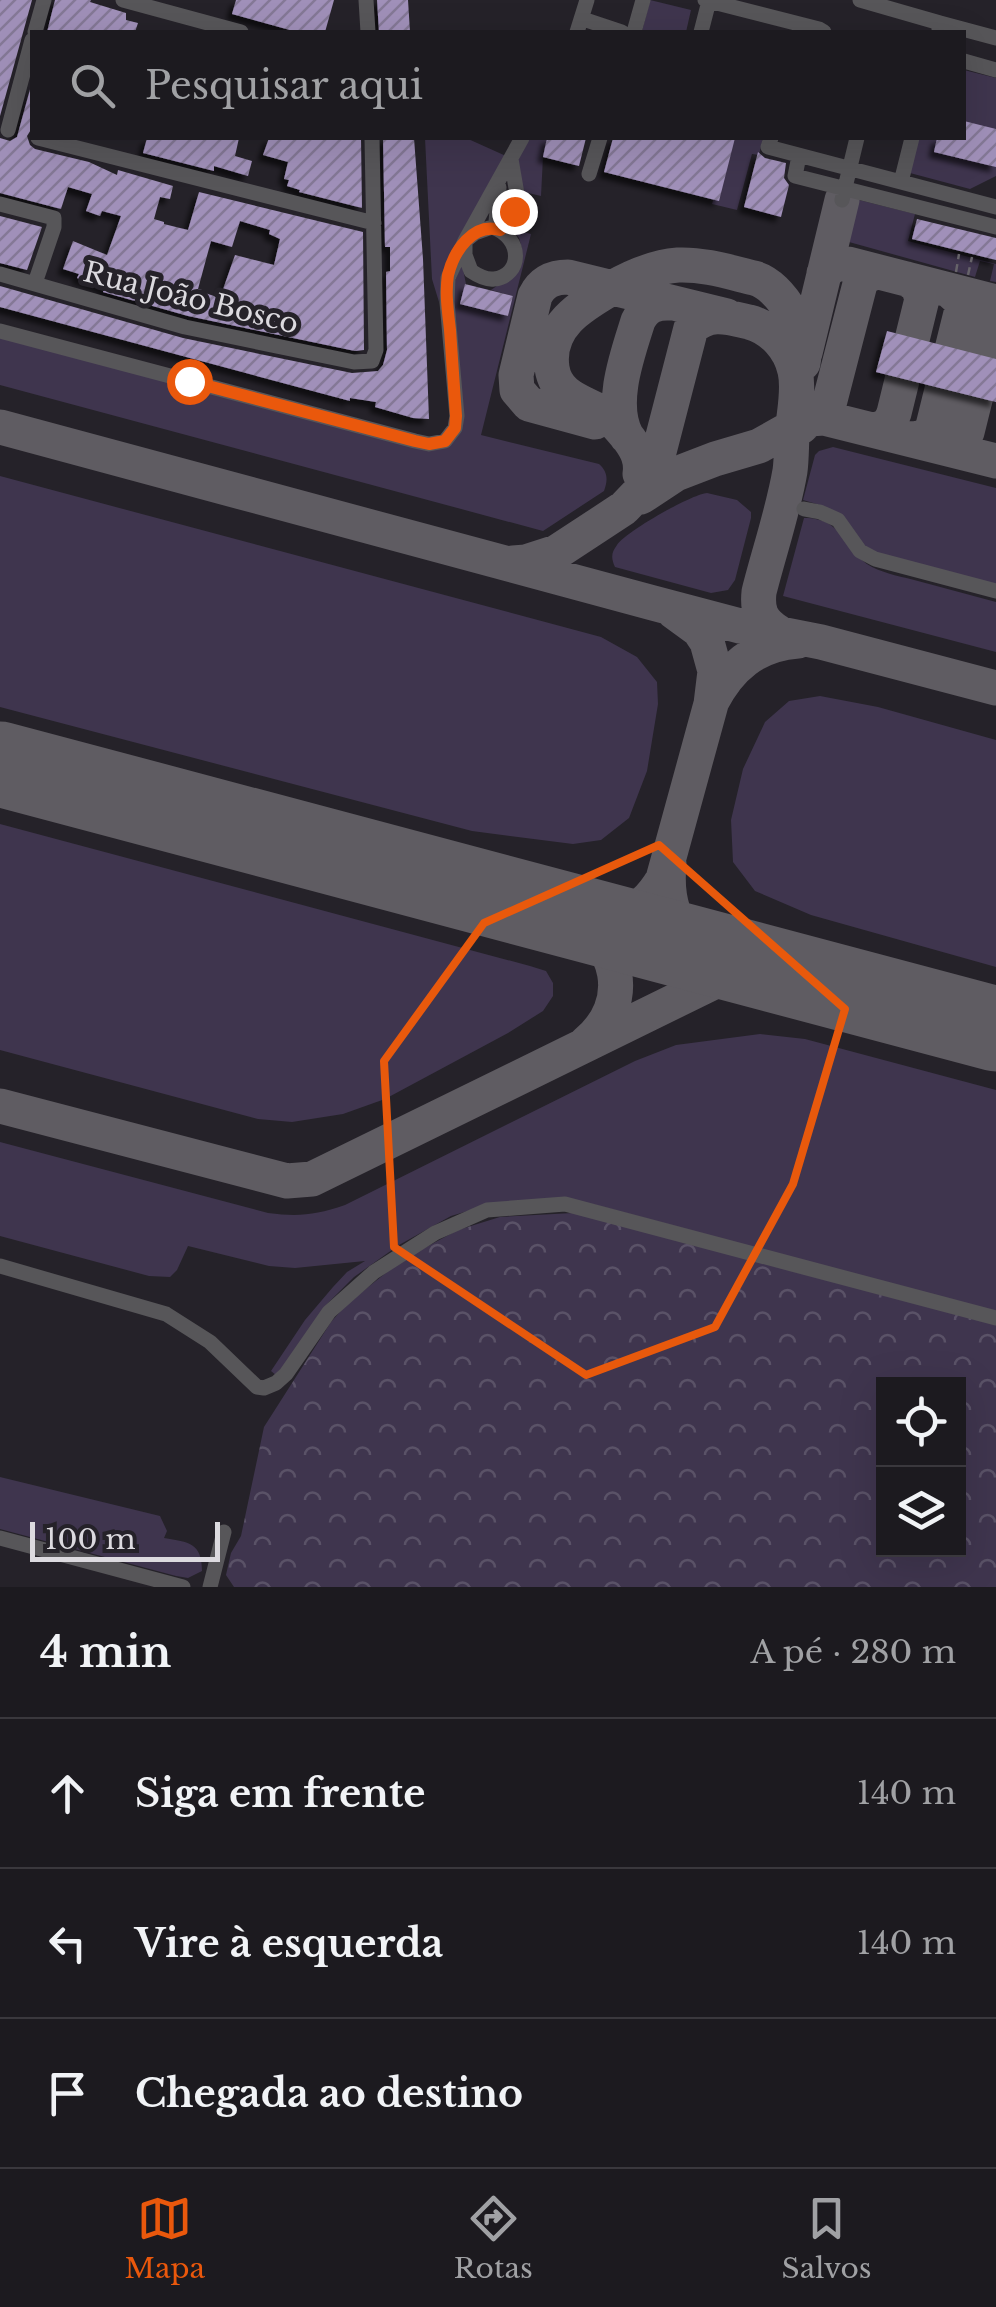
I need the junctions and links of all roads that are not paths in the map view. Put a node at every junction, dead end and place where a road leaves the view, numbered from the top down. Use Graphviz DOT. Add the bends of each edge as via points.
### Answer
graph roads {
  1 [pos="44,0"];
  2 [pos="124,0"];
  3 [pos="366,0"];
  4 [pos="587,0"];
  5 [pos="643,0"];
  6 [pos="707,0"];
  7 [pos="860,0"];
  8 [pos="580,26"];
  9 [pos="939,28"];
  10 [pos="36,30"];
  11 [pos="234,30"];
  12 [pos="368,30"];
  13 [pos="608,30"];
  14 [pos="635,30"];
  15 [pos="701,30"];
  16 [pos="821,30"];
  17 [pos="966,33"];
  18 [pos="996,38"];
  19 [pos="30,46"];
  20 [pos="966,62"];
  21 [pos="996,70"];
  22 [pos="4,129"];
  23 [pos="30,136"];
  24 [pos="47,140"];
  25 [pos="372,140"];
  26 [pos="521,140"];
  27 [pos="599,140"];
  28 [pos="770,140"];
  29 [pos="857,140"];
  30 [pos="912,140"];
  31 [pos="799,156"];
  32 [pos="510,158"];
  33 [pos="850,169"];
  34 [pos="589,174"];
  35 [pos="500,178"];
  36 [pos="901,182"];
  37 [pos="844,194"];
  38 [pos="0,204"];
  39 [pos="996,207"];
  40 [pos="374,222"];
  41 [pos="996,226"];
  42 [pos="500,230"];
  43 [pos="465,241"];
  44 [pos="0,274"];
  45 [pos="35,283"];
  46 [pos="0,331"];
  47 [pos="804,510"];
  48 [pos="996,591"];
  49 [pos="0,1266"];
  50 [pos="996,1318"];
  51 [pos="224,1532"];
  52 [pos="0,1538"];
  53 [pos="183,1587"];
  54 [pos="210,1587"];
  1 -- 10 [label="street"];
  2 -- 11 [label="street"];
  3 -- 12 [label="street"];
  4 -- 8 [label="street"];
  5 -- 14 [label="street"];
  6 -- 15 [label="street"];
  6 -- 16 [label="street"];
  7 -- 9 [label="street"];
  8 -- 13 [label="street"];
  17 -- 18 [label="street"];
  19 -- 22 [label="street"];
  20 -- 21 [label="street"];
  22 -- 23 [label="street"];
  24 -- 40 [label="street"];
  25 -- 40 [label="street"];
  26 -- 32 [label="street"];
  27 -- 34 [label="street"];
  28 -- 31 [label="street" via="768,147"];
  29 -- 33 [label="street"];
  30 -- 36 [label="street"];
  31 -- 33 [label="street"];
  31 -- 37 [label="street" via="795,176"];
  32 -- 35 [label="street"];
  32 -- 42 [label="street" via="517,194 510,223"];
  33 -- 36 [label="street"];
  33 -- 37 [label="street"];
  35 -- 42 [label="street"];
  35 -- 43 [label="street"];
  36 -- 39 [label="street"];
  37 -- 41 [label="street"];
  38 -- 45 [label="street" via="54,218"];
  40 -- 45 [label="street, Rua João Bosco" via="372,361 214,334"];
  42 -- 43 [label="street" via="483,229"];
  42 -- 43 [label="street" via="512,240 515,261 494,279 470,271"];
  43 -- 46 [label="street" via="448,278 456,416 445,441 415,441"];
  44 -- 45 [label="street, Rua João Bosco"];
  47 -- 48 [label="street" via="838,520 860,551 875,559"];
  49 -- 50 [label="street" via="166,1314 264,1388 286,1374 328,1312 374,1272 486,1210 565,1204"];
  51 -- 54 [label="street"];
  52 -- 53 [label="street"];
}
